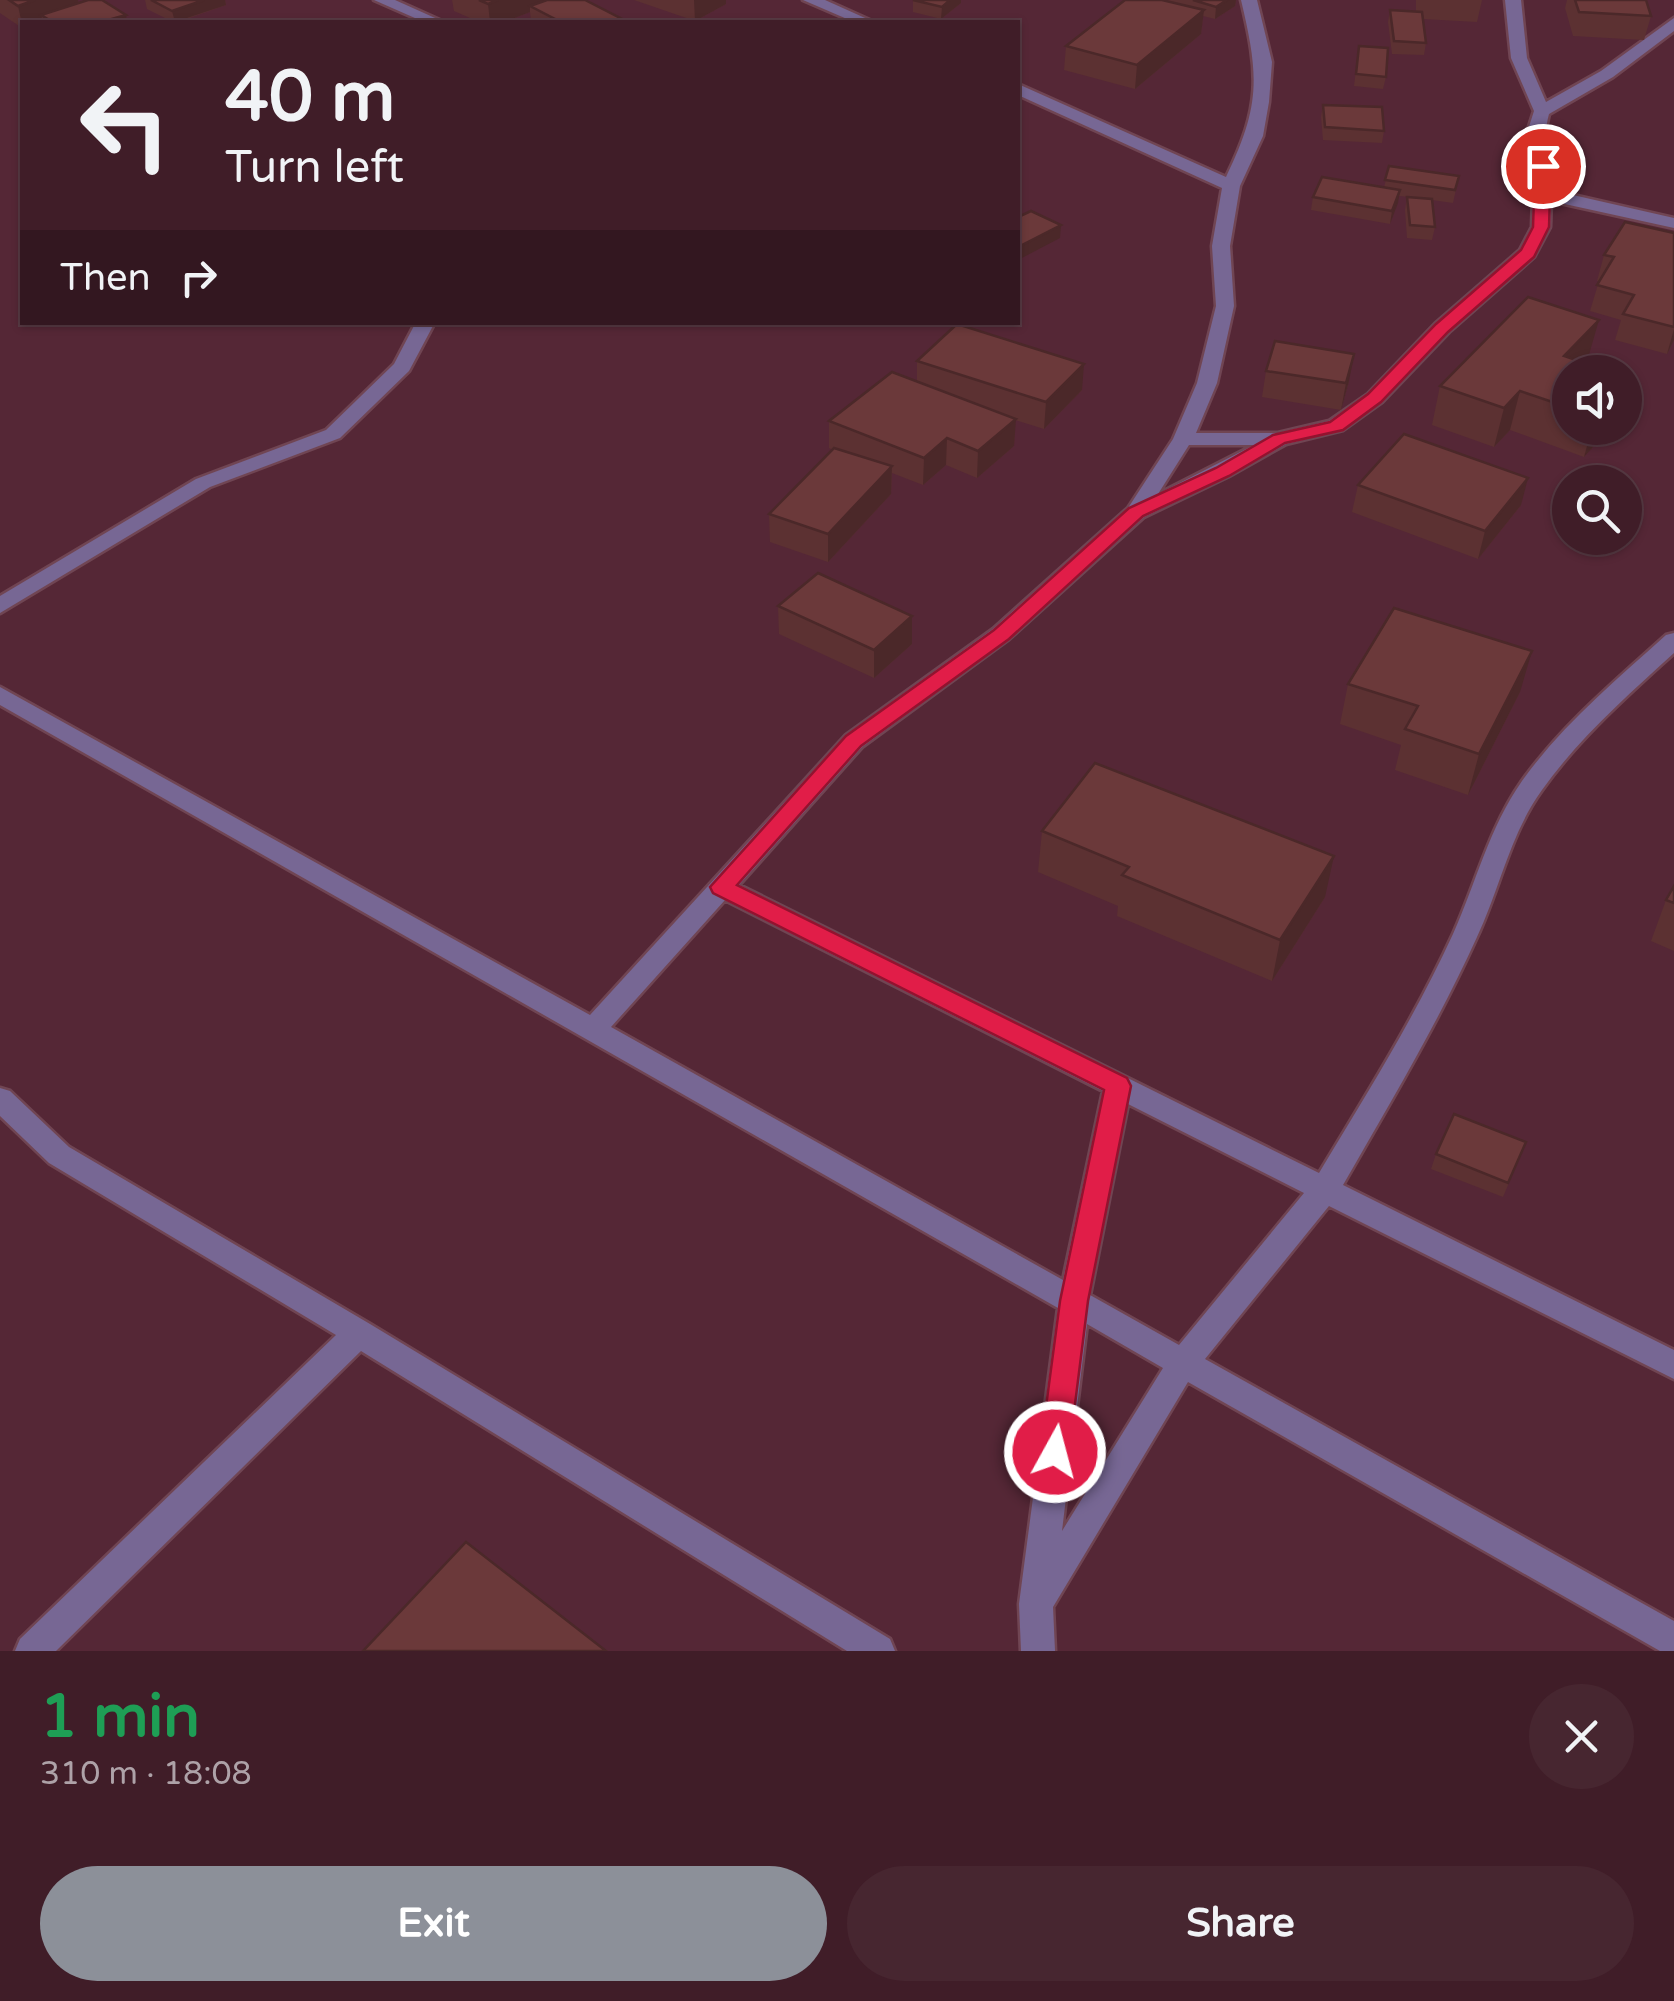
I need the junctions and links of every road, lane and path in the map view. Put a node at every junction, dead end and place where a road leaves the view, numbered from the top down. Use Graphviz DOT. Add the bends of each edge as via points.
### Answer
graph roads {
  1 [pos="382,0"];
  2 [pos="811,0"];
  3 [pos="1249,0"];
  4 [pos="1512,0"];
  5 [pos="431,20"];
  6 [pos="861,20"];
  7 [pos="1674,23"];
  8 [pos="1020,90"];
  9 [pos="1542,111"];
  10 [pos="1230,186"];
  11 [pos="1544,194"];
  12 [pos="1674,223"];
  13 [pos="424,325"];
  14 [pos="1279,438"];
  15 [pos="1184,439"];
  16 [pos="1136,512"];
  17 [pos="0,606"];
  18 [pos="1674,640"];
  19 [pos="0,695"];
  20 [pos="721,887"];
  21 [pos="592,1029"];
  22 [pos="1118,1086"];
  23 [pos="0,1099"];
  24 [pos="1325,1190"];
  25 [pos="1074,1301"];
  26 [pos="359,1333"];
  27 [pos="1184,1363"];
  28 [pos="1674,1366"];
  29 [pos="1036,1604"];
  30 [pos="1674,1640"];
  31 [pos="32,1651"];
  32 [pos="878,1651"];
  33 [pos="1038,1651"];
  1 -- 5 [label="street"];
  2 -- 6 [label="street"];
  3 -- 10 [label="street" via="1264,62 1262,102"];
  4 -- 9 [label="street" via="1521,72"];
  7 -- 9 [label="street"];
  8 -- 10 [label="street"];
  9 -- 11 [label="street" via="1534,136"];
  10 -- 15 [label="street" via="1221,246 1224,306 1208,383"];
  11 -- 12 [label="street"];
  11 -- 14 [label="street" via="1541,227 1528,253 1374,398 1336,426"];
  13 -- 17 [label="street" via="402,367 333,434 203,483"];
  14 -- 15 [label="street"];
  14 -- 16 [label="street"];
  15 -- 16 [label="street"];
  16 -- 20 [label="street" via="1001,634 854,741"];
  18 -- 24 [label="street" via="1576,731 1530,788 1423,1023"];
  19 -- 21 [label="street"];
  20 -- 21 [label="street"];
  20 -- 22 [label="street"];
  21 -- 25 [label="street"];
  22 -- 24 [label="street"];
  22 -- 25 [label="street"];
  23 -- 26 [label="street" via="59,1155"];
  24 -- 27 [label="street"];
  24 -- 28 [label="street"];
  25 -- 27 [label="street"];
  25 -- 29 [label="street"];
  26 -- 31 [label="street"];
  26 -- 32 [label="street"];
  27 -- 29 [label="street"];
  27 -- 30 [label="street"];
  29 -- 33 [label="street"];
}
